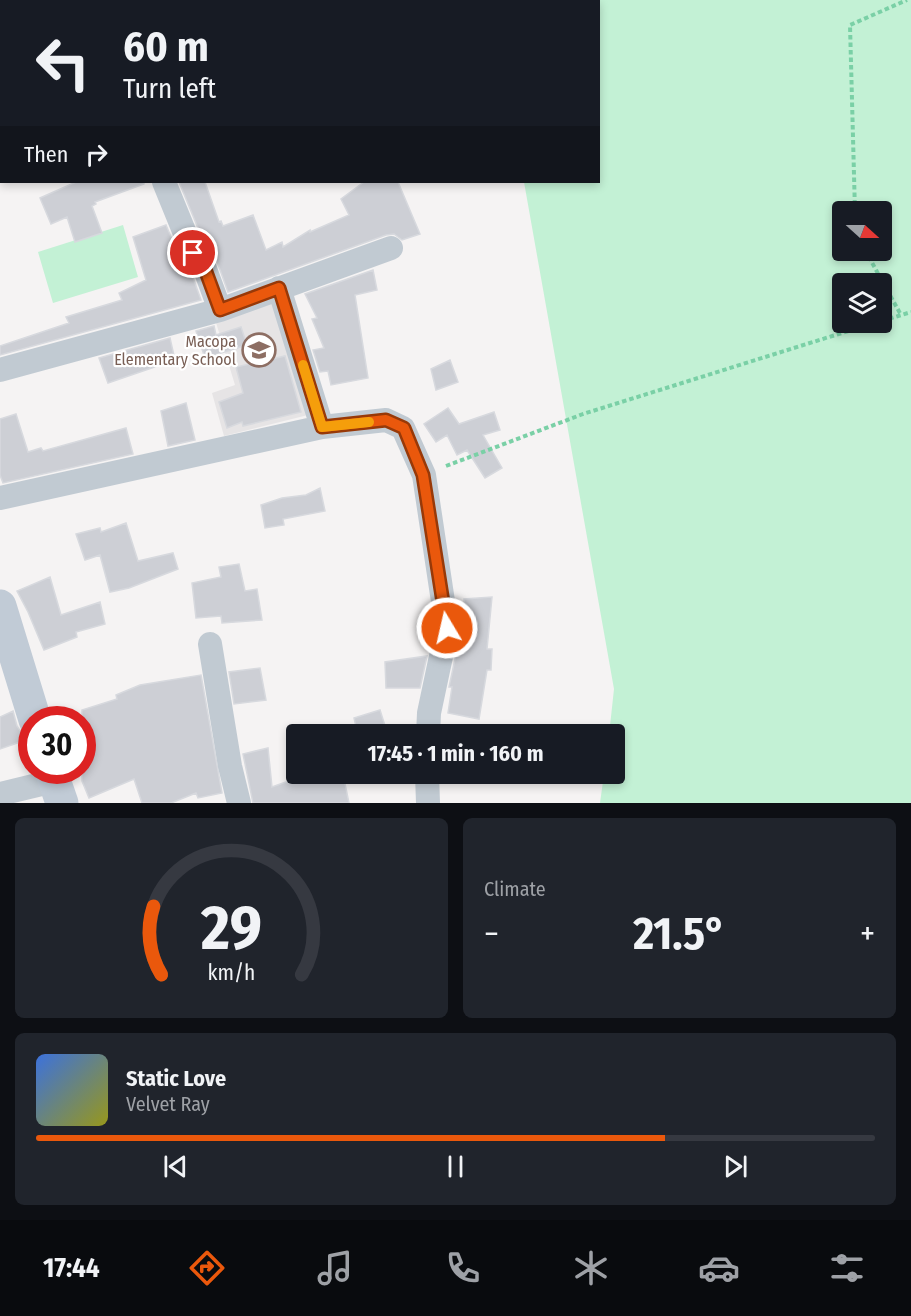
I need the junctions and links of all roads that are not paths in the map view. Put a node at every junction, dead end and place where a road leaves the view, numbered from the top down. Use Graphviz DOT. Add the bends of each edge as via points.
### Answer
graph roads {
  1 [pos="164,183"];
  2 [pos="390,248"];
  3 [pos="279,288"];
  4 [pos="220,310"];
  5 [pos="0,370"];
  6 [pos="322,427"];
  7 [pos="0,498"];
  8 [pos="0,606"];
  9 [pos="210,644"];
  10 [pos="31,706"];
  11 [pos="428,724"];
  12 [pos="427,784"];
  13 [pos="56,785"];
  14 [pos="0,794"];
  15 [pos="239,803"];
  16 [pos="428,803"];
  1 -- 4 [label="street" via="193,253 202,261"];
  2 -- 3 [label="street"];
  3 -- 4 [label="street"];
  3 -- 6 [label="street"];
  4 -- 5 [label="street"];
  6 -- 7 [label="street"];
  6 -- 11 [label="street" via="386,420 404,428 423,475 447,628"];
  8 -- 10 [label="main road"];
  9 -- 15 [label="street"];
  12 -- 16 [label="street"];
  13 -- 14 [label="street"];
}
